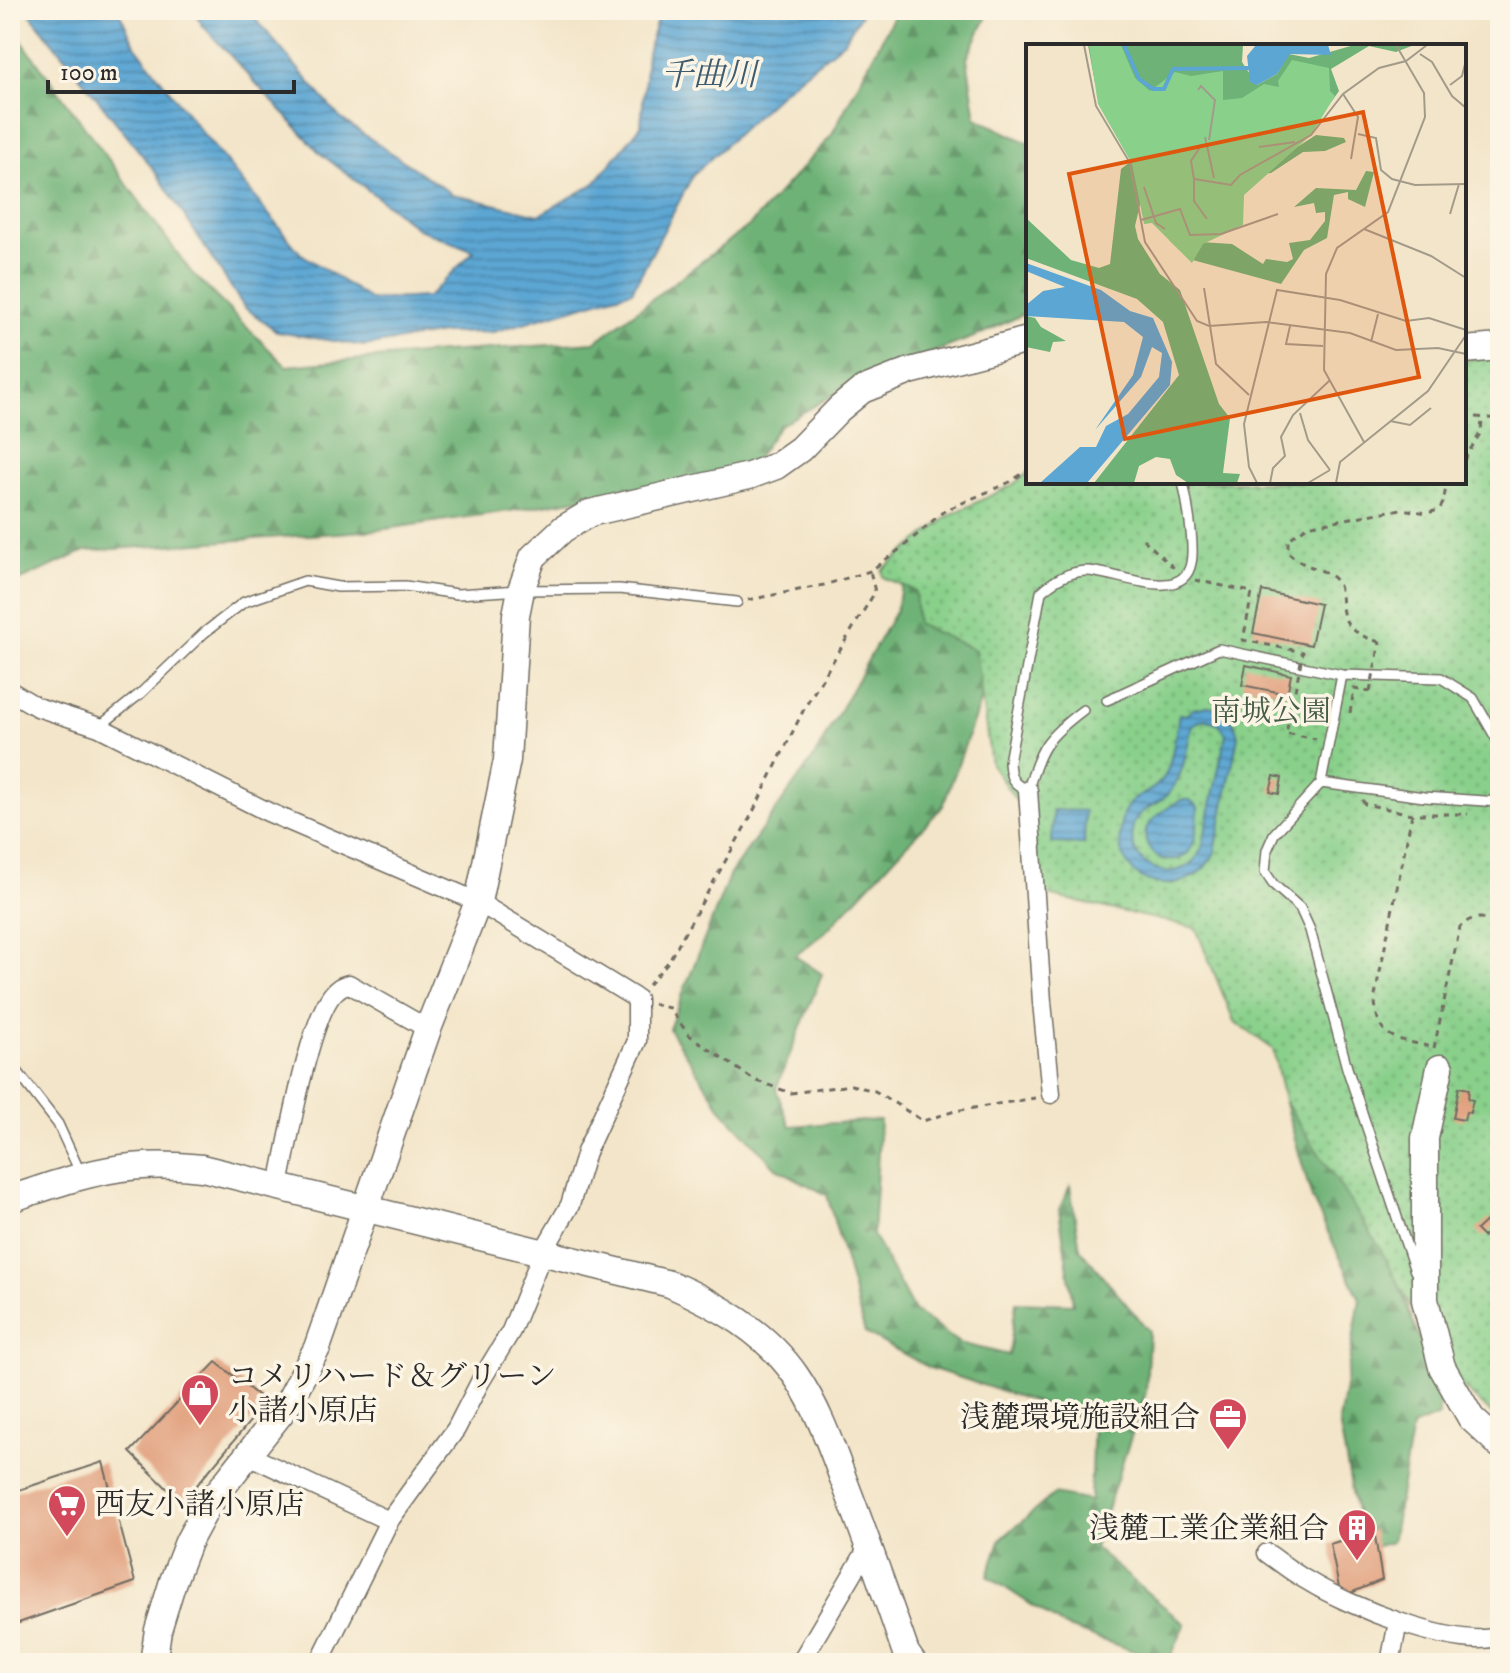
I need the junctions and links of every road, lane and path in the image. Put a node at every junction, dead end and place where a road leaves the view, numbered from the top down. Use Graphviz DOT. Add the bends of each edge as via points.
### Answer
graph roads {
  1 [pos="1026,341"];
  2 [pos="1500,347"];
  3 [pos="1466,350"];
  4 [pos="1466,416"];
  5 [pos="1482,419"];
  6 [pos="1500,419"];
  7 [pos="1466,457"];
  8 [pos="1026,471"];
  9 [pos="1183,484"];
  10 [pos="1447,484"];
  11 [pos="1143,539"];
  12 [pos="870,571"];
  13 [pos="1183,577"];
  14 [pos="1206,582"];
  15 [pos="521,590"];
  16 [pos="737,602"];
  17 [pos="1342,675"];
  18 [pos="10,691"];
  19 [pos="1107,700"];
  20 [pos="1083,710"];
  21 [pos="1350,713"];
  22 [pos="99,727"];
  23 [pos="1329,742"];
  24 [pos="1500,745"];
  25 [pos="1321,783"];
  26 [pos="1028,790"];
  27 [pos="1500,802"];
  28 [pos="1412,814"];
  29 [pos="478,902"];
  30 [pos="1500,921"];
  31 [pos="637,999"];
  32 [pos="428,1029"];
  33 [pos="10,1062"];
  34 [pos="1440,1068"];
  35 [pos="1051,1094"];
  36 [pos="82,1175"];
  37 [pos="279,1185"];
  38 [pos="10,1199"];
  39 [pos="365,1207"];
  40 [pos="543,1252"];
  41 [pos="1425,1300"];
  42 [pos="1500,1445"];
  43 [pos="248,1455"];
  44 [pos="389,1521"];
  45 [pos="869,1546"];
  46 [pos="1267,1553"];
  47 [pos="1398,1622"];
  48 [pos="1500,1636"];
  49 [pos="153,1663"];
  50 [pos="319,1663"];
  51 [pos="800,1663"];
  52 [pos="913,1663"];
  53 [pos="1390,1663"];
  1 -- 15 [label="street" via="910,371 862,390 776,466 590,513 533,557"];
  2 -- 3 [label="street"];
  4 -- 5 [label="path"];
  5 -- 6 [label="path"];
  5 -- 7 [label="path" via="1481,432"];
  8 -- 12 [label="path" via="944,511"];
  9 -- 13 [label="lane" via="1192,564"];
  10 -- 21 [label="path, bridge" via="1439,510 1401,509 1307,526 1288,540 1288,552 1298,564 1337,583 1347,624 1380,642 1370,692 1354,689"];
  11 -- 13 [label="path"];
  12 -- 16 [label="path"];
  12 -- 31 [label="path" via="875,592 805,707 751,816 668,962"];
  13 -- 26 [label="lane" via="1174,585 1156,584 1084,571 1054,580 1041,592 1009,762 1016,786"];
  14 -- 23 [label="path, bridge" via="1252,592 1243,640 1303,652 1286,733"];
  15 -- 16 [label="lane" via="619,589"];
  15 -- 22 [label="lane" via="457,594 305,581 244,602"];
  15 -- 29 [label="street" via="507,760"];
  17 -- 19 [label="lane" via="1219,649"];
  17 -- 23 [label="lane"];
  17 -- 24 [label="lane" via="1441,678 1473,698"];
  18 -- 22 [label="street" via="37,707"];
  20 -- 26 [label="lane" via="1050,737"];
  22 -- 29 [label="street" via="268,812"];
  23 -- 25 [label="lane"];
  25 -- 27 [label="lane"];
  25 -- 41 [label="lane" via="1274,834 1265,872 1300,908 1310,930 1347,1068"];
  26 -- 35 [label="street"];
  28 -- 30 [label="path" via="1375,996 1377,1021 1386,1034 1434,1048 1460,927 1471,918"];
  29 -- 31 [label="street"];
  29 -- 32 [label="street"];
  31 -- 35 [label="path" via="669,1008 689,1035 754,1080 791,1093 851,1085 875,1091 923,1121"];
  31 -- 40 [label="street" via="637,1041 586,1152 570,1205"];
  32 -- 37 [label="street" via="349,984 335,989 305,1060"];
  32 -- 39 [label="street"];
  33 -- 36 [label="lane" via="58,1124"];
  34 -- 41 [label="street" via="1425,1138"];
  36 -- 37 [label="street" via="116,1167 175,1165"];
  36 -- 38 [label="street"];
  37 -- 39 [label="street"];
  39 -- 40 [label="street"];
  39 -- 43 [label="street" via="308,1369"];
  40 -- 44 [label="street" via="511,1331 456,1429"];
  40 -- 45 [label="street" via="670,1284 711,1302 768,1345 796,1376 824,1429"];
  41 -- 42 [label="street" via="1442,1367 1471,1418"];
  43 -- 44 [label="street"];
  43 -- 49 [label="street" via="208,1505 188,1542 158,1630"];
  44 -- 50 [label="street"];
  45 -- 51 [label="street"];
  45 -- 52 [label="street"];
  46 -- 47 [label="street" via="1308,1582"];
  47 -- 48 [label="street" via="1463,1638 1487,1641"];
  47 -- 53 [label="street"];
}
